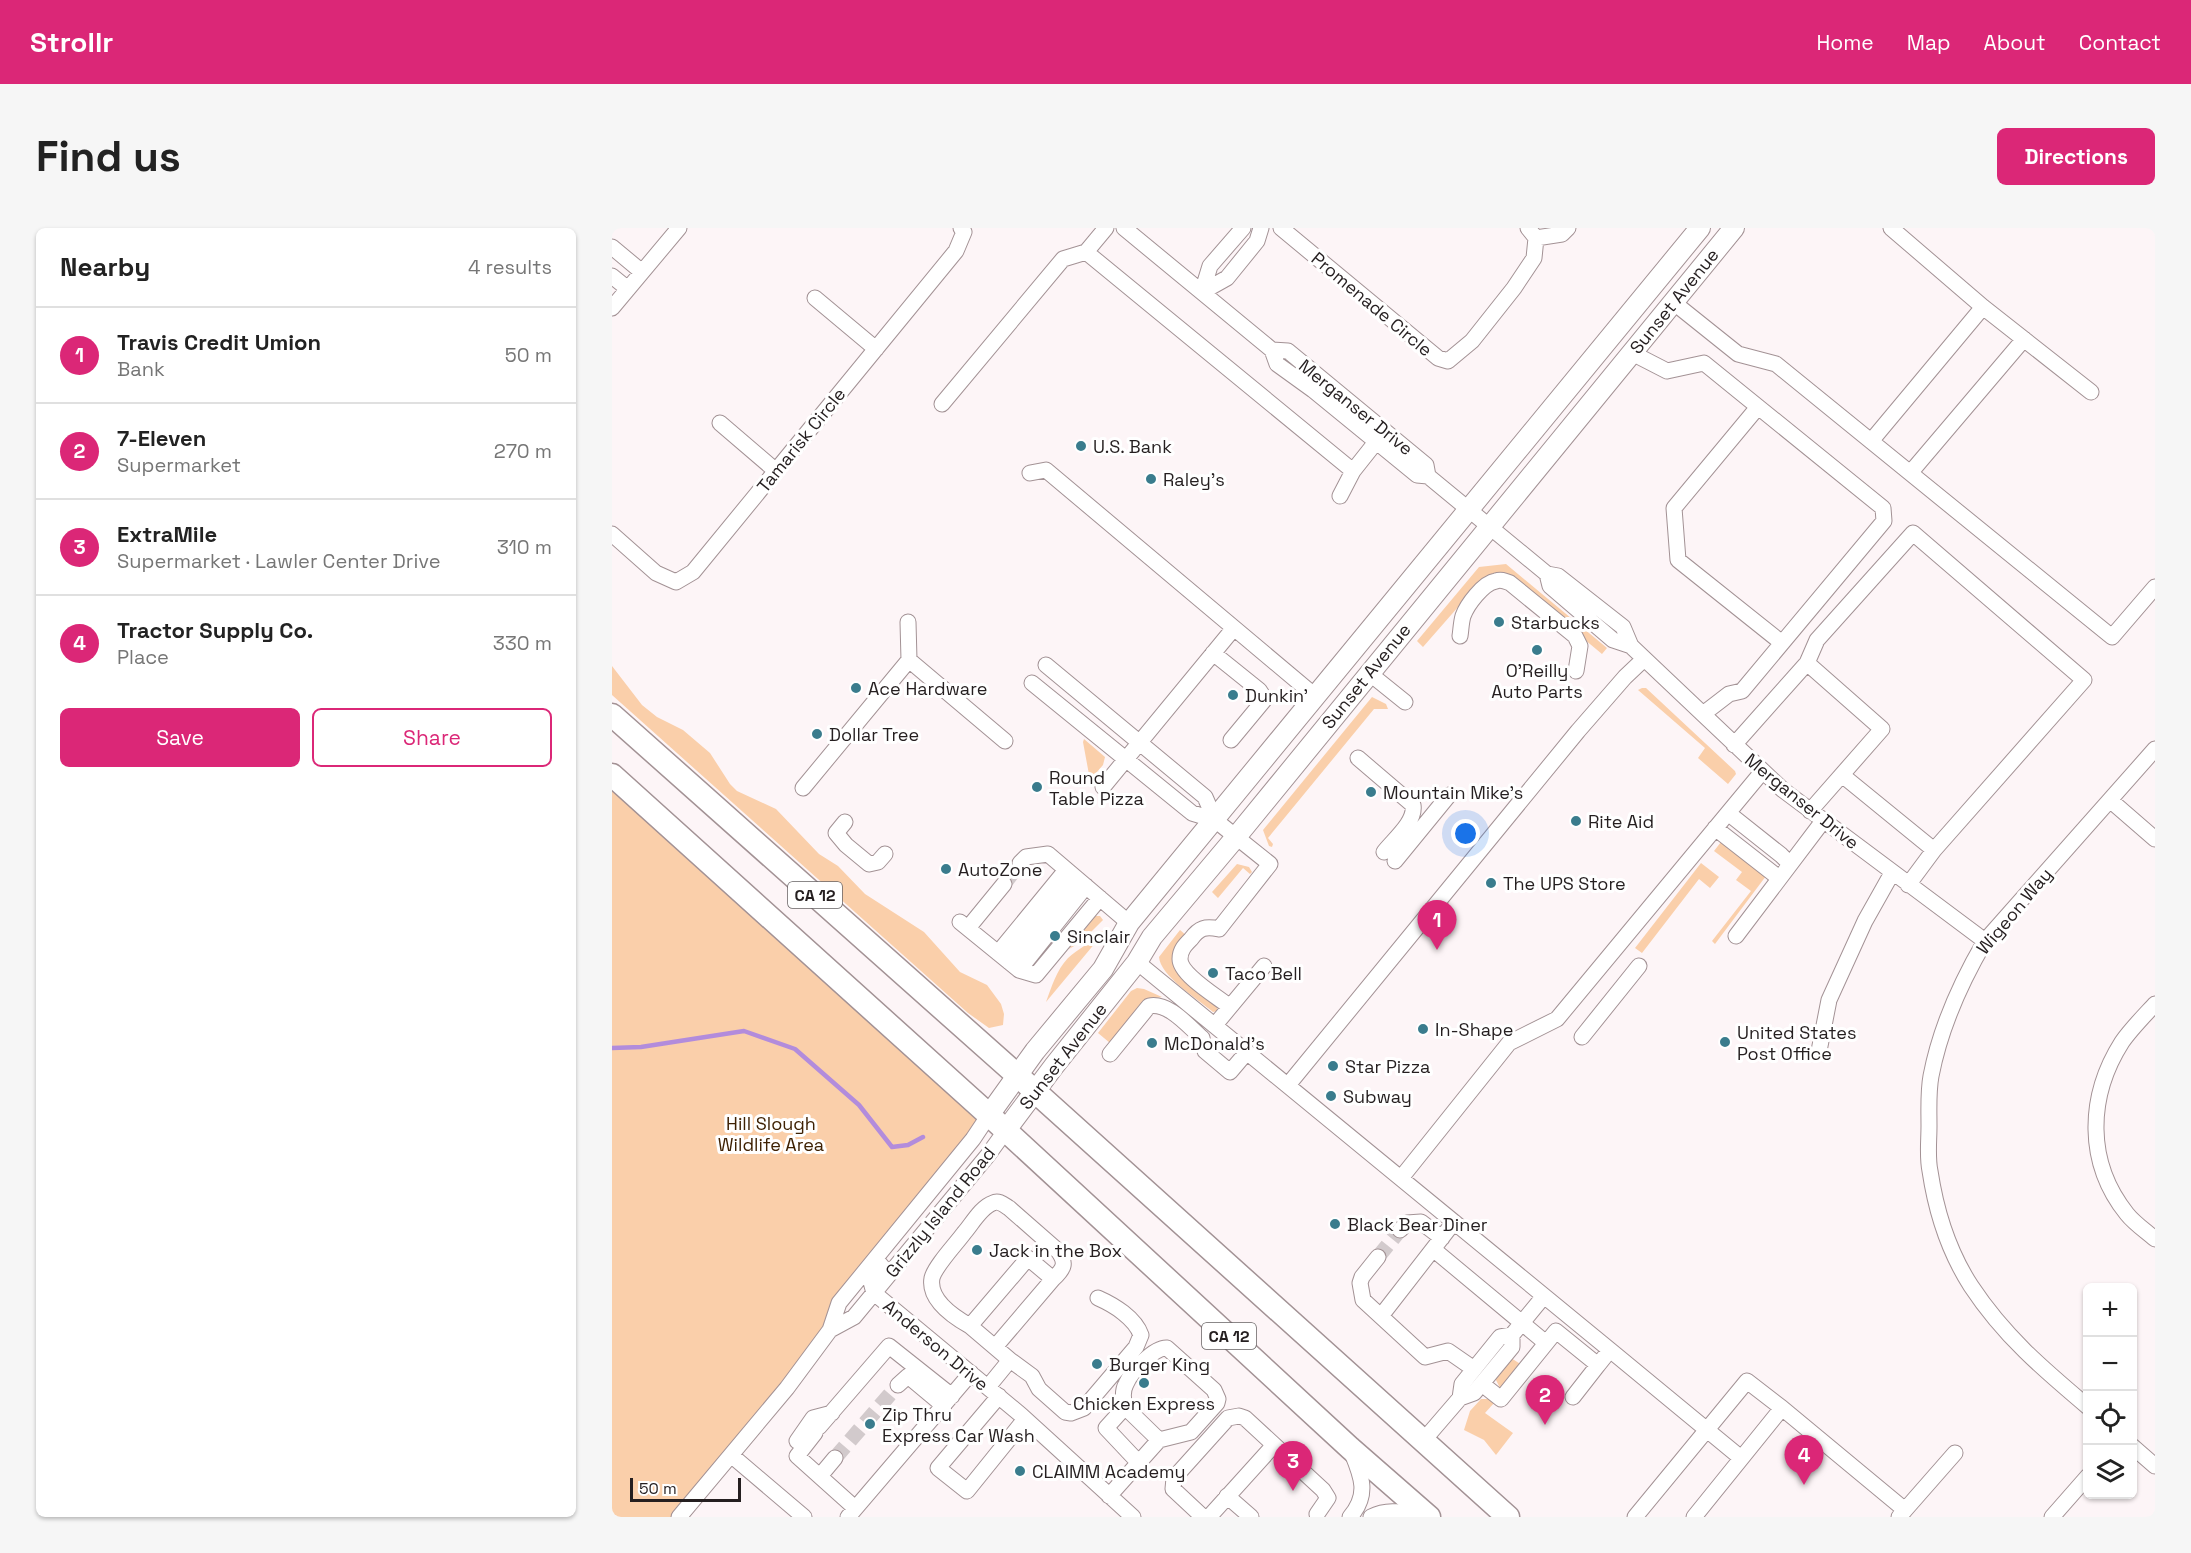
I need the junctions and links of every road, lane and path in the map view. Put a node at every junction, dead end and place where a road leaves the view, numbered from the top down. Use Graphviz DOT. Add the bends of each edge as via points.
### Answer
graph roads {
  1 [pos="679,228"];
  2 [pos="961,228"];
  3 [pos="1106,228"];
  4 [pos="1124,228"];
  5 [pos="1243,228"];
  6 [pos="1262,228"];
  7 [pos="1281,228"];
  8 [pos="1568,228"];
  9 [pos="1700,228"];
  10 [pos="1734,228"];
  11 [pos="1891,228"];
  12 [pos="1532,233"];
  13 [pos="612,247"];
  14 [pos="1086,252"];
  15 [pos="642,272"];
  16 [pos="612,276"];
  17 [pos="628,289"];
  18 [pos="1202,292"];
  19 [pos="815,298"];
  20 [pos="1673,302"];
  21 [pos="1983,307"];
  22 [pos="612,308"];
  23 [pos="2024,339"];
  24 [pos="876,349"];
  25 [pos="1272,350"];
  26 [pos="1632,353"];
  27 [pos="2091,392"];
  28 [pos="942,404"];
  29 [pos="1758,407"];
  30 [pos="720,423"];
  31 [pos="1872,440"];
  32 [pos="1376,442"];
  33 [pos="776,471"];
  34 [pos="1353,471"];
  35 [pos="1911,472"];
  36 [pos="1030,473"];
  37 [pos="1428,476"];
  38 [pos="1340,496"];
  39 [pos="1468,509"];
  40 [pos="1489,526"];
  41 [pos="612,534"];
  42 [pos="2155,587"];
  43 [pos="908,622"];
  44 [pos="1234,628"];
  45 [pos="1460,636"];
  46 [pos="1782,643"];
  47 [pos="1213,653"];
  48 [pos="1644,659"];
  49 [pos="909,660"];
  50 [pos="1807,663"];
  51 [pos="1046,665"];
  52 [pos="1576,671"];
  53 [pos="1369,673"];
  54 [pos="1032,683"];
  55 [pos="1315,696"];
  56 [pos="1405,702"];
  57 [pos="1703,714"];
  58 [pos="612,715"];
  59 [pos="1231,740"];
  60 [pos="1005,741"];
  61 [pos="1140,742"];
  62 [pos="1734,745"];
  63 [pos="2155,748"];
  64 [pos="1358,758"];
  65 [pos="1125,759"];
  66 [pos="1762,772"];
  67 [pos="1842,774"];
  68 [pos="612,775"];
  69 [pos="1102,787"];
  70 [pos="803,788"];
  71 [pos="1449,795"];
  72 [pos="2110,800"];
  73 [pos="1810,811"];
  74 [pos="1728,813"];
  75 [pos="1215,820"];
  76 [pos="1823,821"];
  77 [pos="845,822"];
  78 [pos="1715,828"];
  79 [pos="1236,837"];
  80 [pos="2155,839"];
  81 [pos="1934,850"];
  82 [pos="885,855"];
  83 [pos="1020,863"];
  84 [pos="1790,864"];
  85 [pos="1892,873"];
  86 [pos="1077,878"];
  87 [pos="1779,878"];
  88 [pos="1004,884"];
  89 [pos="1908,885"];
  90 [pos="1100,898"];
  91 [pos="1130,923"];
  92 [pos="1736,936"];
  93 [pos="1985,941"];
  94 [pos="1009,962"];
  95 [pos="1137,962"];
  96 [pos="1263,966"];
  97 [pos="1639,966"];
  98 [pos="2155,1004"];
  99 [pos="1230,1006"];
  100 [pos="1215,1025"];
  101 [pos="1582,1037"];
  102 [pos="1819,1051"];
  103 [pos="1247,1052"];
  104 [pos="1110,1054"];
  105 [pos="1018,1076"];
  106 [pos="1288,1085"];
  107 [pos="1035,1092"];
  108 [pos="989,1115"];
  109 [pos="1006,1131"];
  110 [pos="1401,1178"];
  111 [pos="1454,1222"];
  112 [pos="903,1224"];
  113 [pos="1400,1230"];
  114 [pos="2155,1239"];
  115 [pos="1438,1243"];
  116 [pos="1378,1257"];
  117 [pos="1053,1279"];
  118 [pos="874,1293"];
  119 [pos="1544,1296"];
  120 [pos="1098,1298"];
  121 [pos="1381,1316"];
  122 [pos="1522,1323"];
  123 [pos="970,1326"];
  124 [pos="830,1330"];
  125 [pos="1512,1335"];
  126 [pos="1546,1343"];
  127 [pos="995,1347"];
  128 [pos="1610,1350"];
  129 [pos="1010,1359"];
  130 [pos="1598,1365"];
  131 [pos="1474,1369"];
  132 [pos="971,1373"];
  133 [pos="1482,1384"];
  134 [pos="898,1385"];
  135 [pos="993,1392"];
  136 [pos="1573,1397"];
  137 [pos="1460,1398"];
  138 [pos="948,1401"];
  139 [pos="2083,1403"];
  140 [pos="1125,1407"];
  141 [pos="1782,1408"];
  142 [pos="831,1413"];
  143 [pos="1025,1419"];
  144 [pos="1707,1430"];
  145 [pos="1159,1440"];
  146 [pos="1423,1440"];
  147 [pos="1274,1445"];
  148 [pos="1350,1448"];
  149 [pos="2137,1450"];
  150 [pos="1955,1454"];
  151 [pos="731,1455"];
  152 [pos="797,1456"];
  153 [pos="835,1458"];
  154 [pos="1741,1458"];
  155 [pos="1139,1463"];
  156 [pos="2155,1466"];
  157 [pos="820,1476"];
  158 [pos="2083,1482"];
  159 [pos="1110,1496"];
  160 [pos="1227,1496"];
  161 [pos="851,1513"];
  162 [pos="1317,1514"];
  163 [pos="1902,1514"];
  164 [pos="679,1517"];
  165 [pos="804,1517"];
  166 [pos="1133,1517"];
  167 [pos="1203,1517"];
  168 [pos="1209,1517"];
  169 [pos="1251,1517"];
  170 [pos="1350,1517"];
  171 [pos="1371,1517"];
  172 [pos="1421,1517"];
  173 [pos="1429,1517"];
  174 [pos="1508,1517"];
  175 [pos="1635,1517"];
  176 [pos="1694,1517"];
  177 [pos="2052,1517"];
  1 -- 15 [label="street"];
  2 -- 24 [label="street, Tamarisk Circle" via="964,232 956,251"];
  3 -- 14 [label="street"];
  4 -- 18 [label="street, Merganser Drive"];
  5 -- 18 [label="street" via="1210,266"];
  6 -- 18 [label="street" via="1257,241 1227,278"];
  7 -- 12 [label="street, Promenade Circle" via="1438,358 1448,360 1472,341 1534,258"];
  8 -- 12 [label="street" via="1562,234"];
  9 -- 39 [label="main road, Sunset Avenue"];
  10 -- 20 [label="main road, Sunset Avenue"];
  11 -- 21 [label="street"];
  13 -- 15 [label="street"];
  14 -- 28 [label="street" via="1063,259"];
  14 -- 34 [label="street"];
  15 -- 17 [label="street"];
  16 -- 17 [label="street"];
  17 -- 22 [label="street"];
  18 -- 25 [label="street, Merganser Drive"];
  19 -- 24 [label="street"];
  20 -- 26 [label="main road, Sunset Avenue"];
  20 -- 31 [label="street" via="1738,354 1776,364"];
  21 -- 23 [label="street"];
  21 -- 31 [label="street"];
  23 -- 27 [label="street"];
  23 -- 35 [label="street"];
  24 -- 33 [label="street, Tamarisk Circle"];
  25 -- 32 [label="street, Merganser Drive" via="1277,364"];
  25 -- 37 [label="street, Merganser Drive" via="1288,351 1426,465"];
  26 -- 29 [label="street" via="1667,371 1704,363"];
  26 -- 40 [label="main road, Sunset Avenue"];
  29 -- 46 [label="street" via="1674,508 1678,560"];
  29 -- 46 [label="street" via="1884,508 1884,521"];
  30 -- 33 [label="street"];
  31 -- 35 [label="street"];
  32 -- 34 [label="street"];
  32 -- 37 [label="street, Merganser Drive" via="1418,475"];
  33 -- 41 [label="street, Tamarisk Circle" via="693,572 676,582 656,573"];
  34 -- 38 [label="street"];
  35 -- 42 [label="street" via="2112,637"];
  36 -- 44 [label="street" via="1046,471"];
  37 -- 39 [label="street, Merganser Drive"];
  39 -- 40 [label="street, Merganser Drive"];
  39 -- 55 [label="main road, Sunset Avenue"];
  40 -- 48 [label="street, Merganser Drive" via="1547,574 1550,586 1613,640 1631,646"];
  40 -- 53 [label="main road, Sunset Avenue"];
  43 -- 49 [label="street"];
  44 -- 47 [label="street"];
  44 -- 55 [label="street"];
  45 -- 52 [label="street" via="1466,610 1485,586 1503,580 1575,636 1580,646"];
  46 -- 57 [label="street" via="1742,691 1729,694"];
  47 -- 59 [label="street" via="1265,699"];
  47 -- 61 [label="street"];
  48 -- 57 [label="street, Merganser Drive"];
  48 -- 106 [label="street" via="1615,698 1578,731"];
  49 -- 60 [label="street"];
  49 -- 70 [label="street"];
  50 -- 62 [label="street"];
  50 -- 67 [label="street" via="1882,729"];
  50 -- 81 [label="street" via="1817,640 1913,533 2084,680"];
  51 -- 61 [label="street"];
  53 -- 56 [label="street"];
  53 -- 79 [label="main road, Sunset Avenue"];
  54 -- 65 [label="street"];
  55 -- 75 [label="main road, Sunset Avenue"];
  57 -- 62 [label="street, Merganser Drive"];
  58 -- 105 [label="highway, CA 12"];
  61 -- 65 [label="street"];
  61 -- 75 [label="street" via="1206,797"];
  62 -- 66 [label="street, Merganser Drive"];
  63 -- 72 [label="street, Wigeon Way"];
  64 -- 71 [label="street" via="1413,805 1411,819 1389,856"];
  65 -- 69 [label="street"];
  65 -- 75 [label="street" via="1192,813"];
  66 -- 73 [label="street, Merganser Drive"];
  66 -- 74 [label="street"];
  67 -- 73 [label="street"];
  67 -- 81 [label="street"];
  68 -- 108 [label="highway, CA 12"];
  72 -- 80 [label="street"];
  72 -- 93 [label="street, Wigeon Way"];
  73 -- 76 [label="street, Merganser Drive"];
  74 -- 78 [label="street"];
  74 -- 84 [label="street"];
  75 -- 79 [label="street"];
  75 -- 91 [label="main road, Sunset Avenue"];
  76 -- 84 [label="street"];
  76 -- 85 [label="street, Merganser Drive"];
  77 -- 82 [label="street" via="836,833 869,864"];
  78 -- 87 [label="street"];
  78 -- 110 [label="street" via="1557,1020 1509,1043"];
  79 -- 95 [label="main road, Sunset Avenue" via="1152,937"];
  79 -- 99 [label="street" via="1270,864 1219,928 1198,930 1182,949 1180,962 1186,973"];
  81 -- 89 [label="street"];
  83 -- 86 [label="street" via="1026,857 1048,854"];
  84 -- 87 [label="street"];
  85 -- 89 [label="street, Merganser Drive"];
  85 -- 102 [label="street" via="1829,1000"];
  86 -- 90 [label="street"];
  86 -- 94 [label="street"];
  87 -- 92 [label="street"];
  88 -- 94 [label="street" via="964,925"];
  89 -- 93 [label="street, Merganser Drive"];
  90 -- 91 [label="street"];
  90 -- 94 [label="street" via="1036,975"];
  91 -- 105 [label="main road, Sunset Avenue" via="1103,969"];
  93 -- 139 [label="street, Wigeon Way" via="1954,1003 1931,1076 1929,1169 1941,1222 1971,1286 2020,1348"];
  95 -- 100 [label="street"];
  95 -- 107 [label="main road, Sunset Avenue"];
  96 -- 99 [label="street"];
  97 -- 101 [label="street"];
  98 -- 114 [label="street" via="2123,1041 2105,1072 2096,1103 2096,1139 2105,1178 2128,1215"];
  99 -- 100 [label="street"];
  100 -- 103 [label="street"];
  103 -- 104 [label="street" via="1230,1072 1205,1051 1202,1038 1156,1004 1143,1011"];
  103 -- 106 [label="street"];
  105 -- 107 [label="highway, CA 12"];
  105 -- 108 [label="main road, Sunset Avenue"];
  106 -- 110 [label="street"];
  107 -- 109 [label="main road, Sunset Avenue"];
  107 -- 146 [label="highway, CA 12"];
  108 -- 109 [label="highway, CA 12"];
  108 -- 112 [label="street, Grizzly Island Road"];
  109 -- 118 [label="street, Grizzly Island Road"];
  109 -- 148 [label="highway, CA 12"];
  110 -- 111 [label="street"];
  111 -- 115 [label="street"];
  111 -- 119 [label="street"];
  112 -- 118 [label="street, Grizzly Island Road" via="902,1240 870,1278"];
  112 -- 124 [label="street, Grizzly Island Road" via="838,1303"];
  113 -- 115 [label="street" via="1407,1223 1421,1222 1429,1226"];
  115 -- 121 [label="street"];
  115 -- 122 [label="street"];
  116 -- 121 [label="street" via="1360,1283 1363,1300"];
  117 -- 123 [label="street" via="1028,1258"];
  117 -- 123 [label="street" via="1063,1266 1058,1251 1010,1208 1000,1202 992,1203 932,1277 933,1294"];
  117 -- 127 [label="street"];
  118 -- 124 [label="street, Grizzly Island Road" via="854,1317"];
  118 -- 132 [label="street, Anderson Drive"];
  119 -- 122 [label="street"];
  119 -- 128 [label="street"];
  120 -- 129 [label="street" via="1118,1309 1141,1335 1129,1356 1084,1408 1065,1412 1039,1389 1032,1376"];
  121 -- 131 [label="street" via="1425,1357 1449,1351"];
  122 -- 125 [label="street"];
  122 -- 126 [label="street"];
  123 -- 127 [label="street"];
  124 -- 151 [label="street, Grizzly Island Road"];
  125 -- 131 [label="street" via="1500,1337"];
  125 -- 133 [label="street" via="1512,1347"];
  126 -- 130 [label="street" via="1556,1331"];
  126 -- 133 [label="street" via="1501,1399"];
  127 -- 129 [label="street"];
  128 -- 130 [label="street"];
  128 -- 144 [label="street"];
  129 -- 135 [label="street"];
  130 -- 136 [label="street"];
  131 -- 137 [label="street" via="1462,1383"];
  132 -- 135 [label="street, Anderson Drive"];
  132 -- 138 [label="street"];
  133 -- 137 [label="street" via="1474,1393"];
  134 -- 138 [label="street" via="908,1376"];
  135 -- 143 [label="street, Anderson Drive"];
  135 -- 143 [label="street" via="938,1468 967,1491"];
  137 -- 146 [label="street"];
  138 -- 142 [label="street" via="889,1346"];
  138 -- 161 [label="street"];
  140 -- 145 [label="street"];
  140 -- 145 [label="street" via="1126,1382 1151,1353 1162,1348 1167,1348 1214,1390 1217,1403 1191,1432"];
  140 -- 155 [label="street" via="1106,1428"];
  141 -- 144 [label="street" via="1747,1381"];
  141 -- 154 [label="street"];
  141 -- 163 [label="street"];
  142 -- 152 [label="street"];
  142 -- 152 [label="street" via="813,1418 797,1439"];
  143 -- 159 [label="street, Anderson Drive"];
  144 -- 154 [label="street"];
  144 -- 175 [label="street"];
  145 -- 155 [label="street"];
  146 -- 174 [label="highway, CA 12"];
  147 -- 160 [label="street"];
  147 -- 162 [label="street" via="1326,1494 1326,1503"];
  147 -- 167 [label="street" via="1245,1418 1228,1418 1174,1478 1173,1488"];
  148 -- 170 [label="street" via="1362,1476 1362,1495"];
  148 -- 173 [label="highway, CA 12"];
  149 -- 156 [label="street"];
  150 -- 163 [label="street"];
  151 -- 164 [label="street, Grizzly Island Road"];
  151 -- 165 [label="street"];
  152 -- 157 [label="street"];
  153 -- 157 [label="street"];
  154 -- 176 [label="street"];
  155 -- 159 [label="street"];
  157 -- 161 [label="street"];
  158 -- 177 [label="street"];
  159 -- 166 [label="street, Anderson Drive"];
  160 -- 168 [label="street"];
  160 -- 169 [label="street"];
  171 -- 172 [label="street" via="1381,1512"];
}
